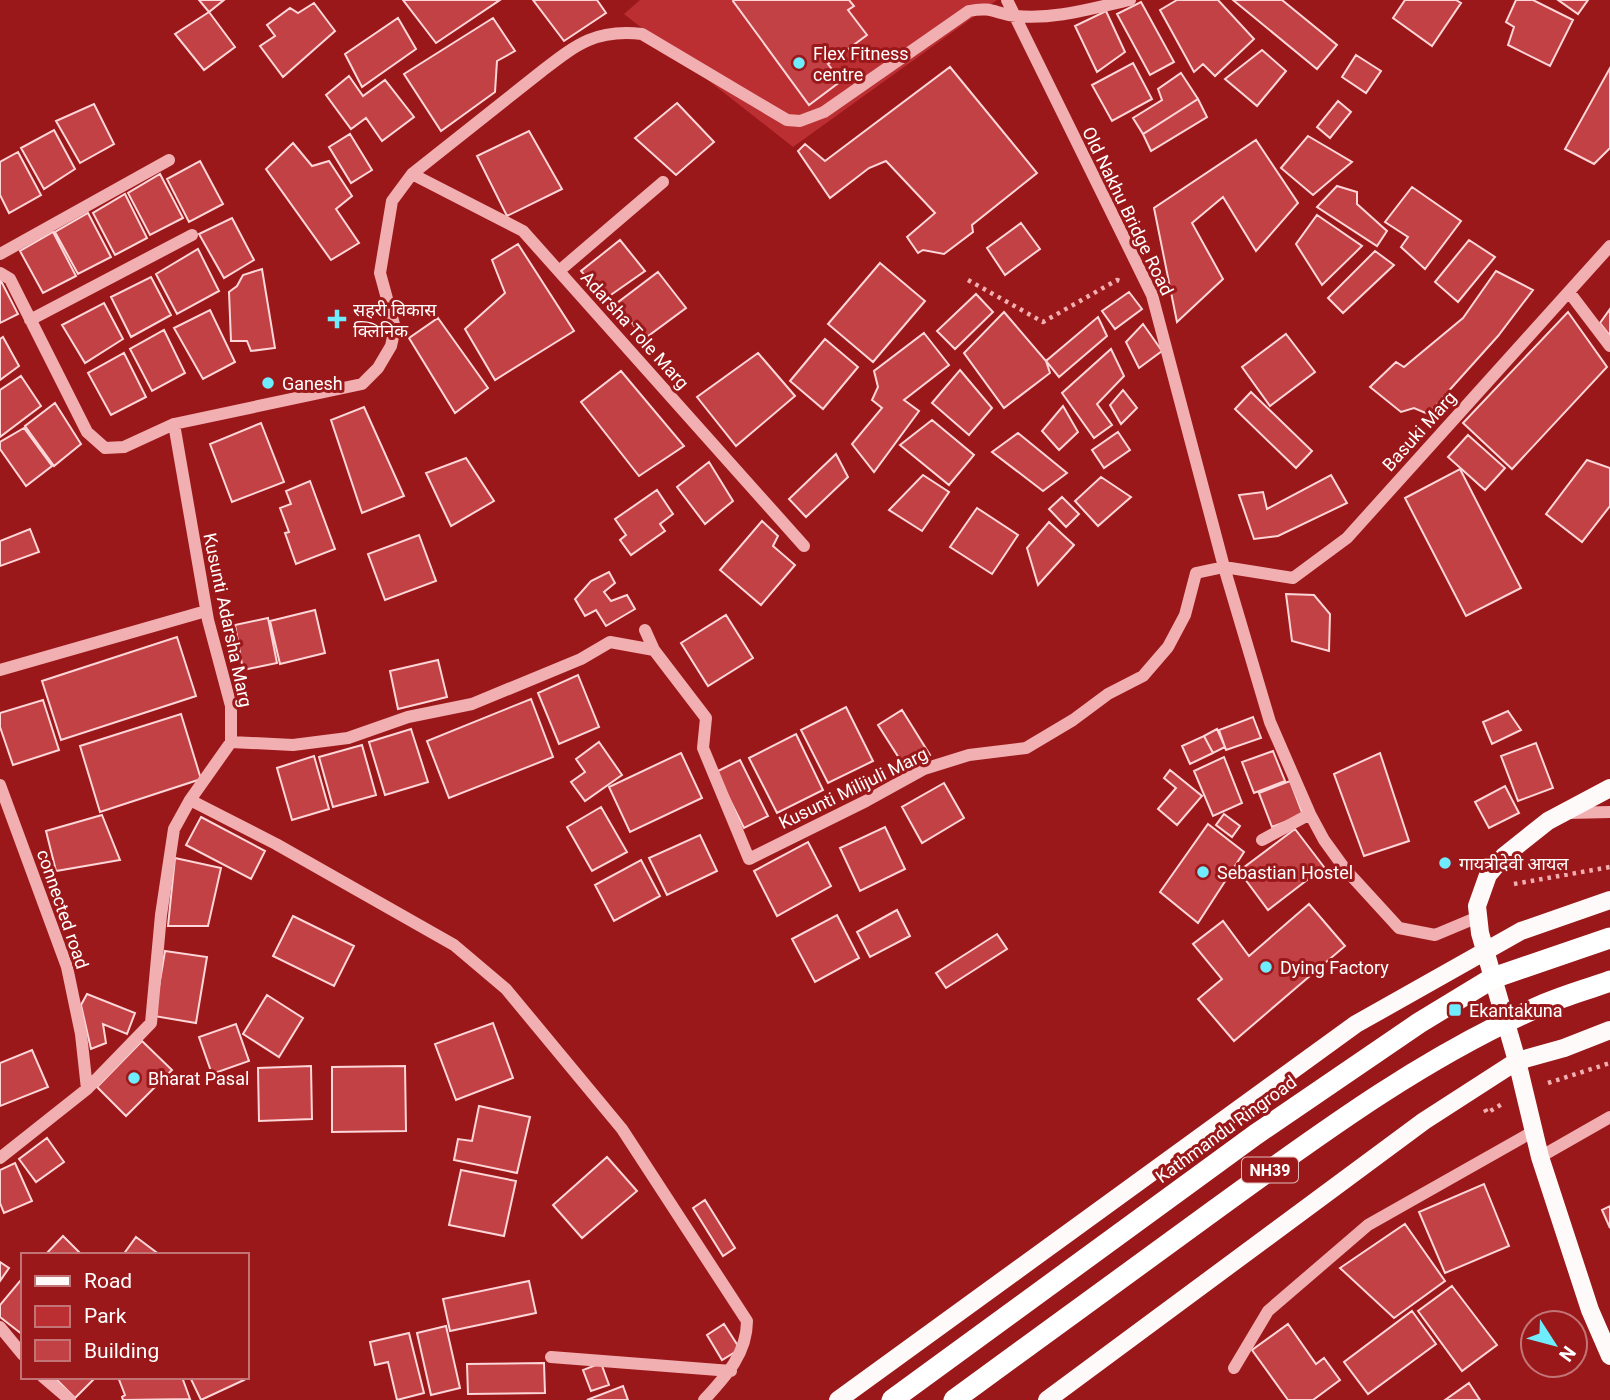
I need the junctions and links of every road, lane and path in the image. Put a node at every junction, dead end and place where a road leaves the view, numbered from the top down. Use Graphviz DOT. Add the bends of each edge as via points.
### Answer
graph roads {
  1 [pos="1007,0"];
  2 [pos="1130,0"];
  3 [pos="1016,16"];
  4 [pos="169,160"];
  5 [pos="412,174"];
  6 [pos="663,181"];
  7 [pos="192,235"];
  8 [pos="1610,246"];
  9 [pos="0,254"];
  10 [pos="559,271"];
  11 [pos="0,273"];
  12 [pos="968,280"];
  13 [pos="1569,292"];
  14 [pos="1152,295"];
  15 [pos="30,320"];
  16 [pos="1610,346"];
  17 [pos="174,424"];
  18 [pos="804,546"];
  19 [pos="1224,567"];
  20 [pos="206,611"];
  21 [pos="645,631"];
  22 [pos="654,650"];
  23 [pos="0,670"];
  24 [pos="231,742"];
  25 [pos="0,785"];
  26 [pos="1610,788"];
  27 [pos="190,800"];
  28 [pos="1610,812"];
  29 [pos="1562,813"];
  30 [pos="1310,814"];
  31 [pos="1262,840"];
  32 [pos="1610,867"];
  33 [pos="1504,886"];
  34 [pos="1610,900"];
  35 [pos="1479,924"];
  36 [pos="1610,938"];
  37 [pos="1485,951"];
  38 [pos="1493,978"];
  39 [pos="1610,981"];
  40 [pos="1506,1022"];
  41 [pos="1610,1030"];
  42 [pos="1517,1061"];
  43 [pos="1610,1063"];
  44 [pos="1574,1073"];
  45 [pos="87,1089"];
  46 [pos="1610,1117"];
  47 [pos="1534,1131"];
  48 [pos="1540,1157"];
  49 [pos="0,1158"];
  50 [pos="0,1327"];
  51 [pos="21,1353"];
  52 [pos="1610,1356"];
  53 [pos="551,1357"];
  54 [pos="1234,1368"];
  55 [pos="731,1371"];
  56 [pos="45,1379"];
  57 [pos="70,1400"];
  58 [pos="704,1400"];
  59 [pos="838,1400"];
  60 [pos="892,1400"];
  61 [pos="954,1400"];
  62 [pos="1047,1400"];
  1 -- 3 [label="street, Old Nakhu Bridge Road"];
  2 -- 3 [label="street" via="1065,14"];
  3 -- 5 [label="street" via="985,8 968,11 824,112 800,121 787,120 642,34 617,32 592,38 564,54"];
  3 -- 14 [label="street, Old Nakhu Bridge Road"];
  4 -- 9 [label="street"];
  5 -- 10 [label="street, Adarsha Tole Marg" via="523,231"];
  5 -- 17 [label="street" via="391,201 380,272 395,328 378,368 362,384"];
  6 -- 10 [label="street"];
  7 -- 15 [label="street"];
  8 -- 13 [label="street, Basuki Marg"];
  10 -- 18 [label="street, Adarsha Tole Marg"];
  11 -- 15 [label="street" via="10,279"];
  12 -- 14 [label="path" via="1043,322 1117,280"];
  13 -- 16 [label="street"];
  13 -- 19 [label="street, Basuki Marg" via="1347,538 1293,578"];
  14 -- 19 [label="street, Old Nakhu Bridge Road"];
  15 -- 17 [label="street" via="87,432 105,448 124,447"];
  17 -- 20 [label="street, Kusunti Adarsha Marg"];
  19 -- 22 [label="street, Kusunti Milijuli Marg" via="1196,573 1185,615 1168,647 1143,676 1073,720 1026,748 969,755 924,769 749,859 703,748 706,718"];
  19 -- 30 [label="street, Old Nakhu Bridge Road" via="1270,722"];
  20 -- 23 [label="street"];
  20 -- 24 [label="street, Kusunti Adarsha Marg" via="230,706"];
  21 -- 22 [label="street"];
  22 -- 24 [label="street" via="610,642 581,659 472,704 408,717 348,738 293,745"];
  24 -- 27 [label="street"];
  25 -- 45 [label="street, connected road" via="66,967"];
  26 -- 29 [label="main road"];
  27 -- 45 [label="street" via="174,829 151,1023"];
  27 -- 55 [label="street" via="454,944 506,989 622,1129 747,1321 747,1336"];
  28 -- 29 [label="street"];
  29 -- 35 [label="main road" via="1504,856 1488,875 1477,906"];
  30 -- 31 [label="street"];
  30 -- 35 [label="street, Old Nakhu Bridge Road" via="1345,869 1399,928 1436,935"];
  32 -- 33 [label="path"];
  34 -- 37 [label="main road" via="1521,931"];
  35 -- 37 [label="main road"];
  36 -- 38 [label="highway, Kathmandu Ringroad / NH39"];
  37 -- 38 [label="main road"];
  37 -- 59 [label="main road" via="1356,1024"];
  38 -- 40 [label="main road"];
  38 -- 60 [label="highway, Kathmandu Ringroad / NH39" via="1255,1135"];
  39 -- 40 [label="highway, NH39"];
  40 -- 42 [label="main road"];
  40 -- 61 [label="highway, NH39" via="1391,1086"];
  41 -- 42 [label="main road"];
  42 -- 47 [label="main road"];
  42 -- 62 [label="main road" via="1424,1121"];
  43 -- 44 [label="path"];
  45 -- 49 [label="street"];
  46 -- 48 [label="street"];
  47 -- 48 [label="main road"];
  47 -- 54 [label="street" via="1368,1226 1268,1311"];
  48 -- 52 [label="main road" via="1590,1310"];
  50 -- 51 [label="street"];
  53 -- 55 [label="street"];
  55 -- 58 [label="street"];
  56 -- 57 [label="street"];
}
